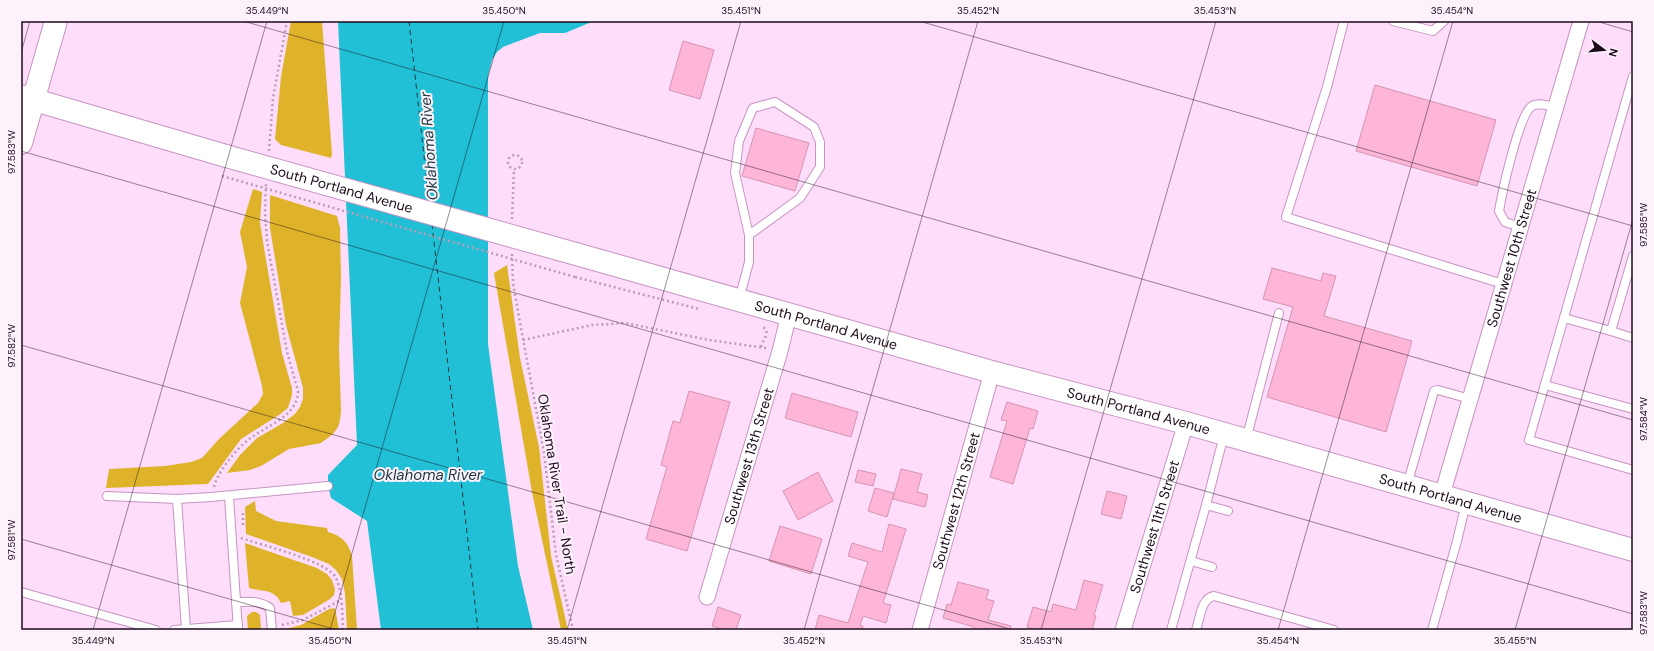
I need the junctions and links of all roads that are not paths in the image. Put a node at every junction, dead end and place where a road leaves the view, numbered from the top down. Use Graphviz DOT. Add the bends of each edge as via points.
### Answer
graph roads {
  1 [pos="56,21"];
  2 [pos="1344,21"];
  3 [pos="1393,21"];
  4 [pos="1444,21"];
  5 [pos="1581,21"];
  6 [pos="1633,76"];
  7 [pos="27,98"];
  8 [pos="1556,107"];
  9 [pos="21,143"];
  10 [pos="1520,227"];
  11 [pos="749,235"];
  12 [pos="1633,256"];
  13 [pos="1503,284"];
  14 [pos="739,300"];
  15 [pos="1279,313"];
  16 [pos="789,314"];
  17 [pos="1564,318"];
  18 [pos="1611,331"];
  19 [pos="1633,338"];
  20 [pos="992,372"];
  21 [pos="1545,385"];
  22 [pos="1470,399"];
  23 [pos="1633,409"];
  24 [pos="1186,423"];
  25 [pos="1224,434"];
  26 [pos="1246,440"];
  27 [pos="1633,470"];
  28 [pos="1407,485"];
  29 [pos="328,486"];
  30 [pos="1442,495"];
  31 [pos="107,496"];
  32 [pos="228,496"];
  33 [pos="177,499"];
  34 [pos="1466,502"];
  35 [pos="1206,505"];
  36 [pos="1228,511"];
  37 [pos="1633,550"];
  38 [pos="1191,561"];
  39 [pos="1212,567"];
  40 [pos="21,592"];
  41 [pos="707,597"];
  42 [pos="236,602"];
  43 [pos="238,628"];
  44 [pos="272,628"];
  45 [pos="186,629"];
  46 [pos="156,630"];
  47 [pos="174,630"];
  48 [pos="920,630"];
  49 [pos="1123,630"];
  50 [pos="1172,630"];
  51 [pos="1196,630"];
  52 [pos="1334,630"];
  53 [pos="1432,630"];
  1 -- 7 [label="main road"];
  2 -- 13 [label="lane" via="1327,87 1286,217"];
  3 -- 4 [label="lane" via="1433,31"];
  5 -- 8 [label="street, Southwest 10th Street"];
  6 -- 17 [label="lane"];
  7 -- 9 [label="main road"];
  7 -- 14 [label="main road, South Portland Avenue, bridge" via="224,166 576,254"];
  8 -- 10 [label="street, Southwest 10th Street"];
  8 -- 10 [label="lane" via="1538,104 1530,107 1522,120 1499,211 1505,222"];
  10 -- 13 [label="street, Southwest 10th Street"];
  11 -- 11 [label="lane" via="735,173 739,141 753,108 775,102 814,127 820,142 820,167 800,198"];
  11 -- 14 [label="lane" via="750,262"];
  12 -- 18 [label="lane"];
  13 -- 22 [label="street, Southwest 10th Street"];
  14 -- 16 [label="main road, South Portland Avenue"];
  15 -- 26 [label="lane"];
  16 -- 20 [label="main road, South Portland Avenue"];
  16 -- 41 [label="street, Southwest 13th Street"];
  17 -- 18 [label="lane"];
  17 -- 21 [label="lane"];
  18 -- 19 [label="lane"];
  20 -- 24 [label="main road, South Portland Avenue"];
  20 -- 48 [label="street, Southwest 12th Street"];
  21 -- 23 [label="lane"];
  21 -- 27 [label="lane" via="1529,440"];
  22 -- 28 [label="lane" via="1434,391"];
  22 -- 30 [label="street, Southwest 10th Street"];
  24 -- 25 [label="main road, South Portland Avenue"];
  24 -- 49 [label="street, Southwest 11th Street"];
  25 -- 26 [label="main road, South Portland Avenue"];
  25 -- 35 [label="lane"];
  26 -- 28 [label="main road, South Portland Avenue"];
  28 -- 30 [label="main road, South Portland Avenue"];
  29 -- 32 [label="lane"];
  30 -- 34 [label="main road, South Portland Avenue"];
  31 -- 33 [label="lane"];
  32 -- 33 [label="lane"];
  32 -- 42 [label="lane"];
  33 -- 45 [label="lane"];
  34 -- 37 [label="main road, South Portland Avenue"];
  34 -- 53 [label="lane"];
  35 -- 36 [label="lane"];
  35 -- 38 [label="lane"];
  38 -- 39 [label="lane"];
  38 -- 50 [label="lane"];
  40 -- 46 [label="lane"];
  42 -- 43 [label="lane"];
  42 -- 44 [label="lane" via="265,604 270,608"];
  43 -- 45 [label="lane"];
  45 -- 47 [label="lane"];
  51 -- 52 [label="lane" via="1205,600 1214,596"];
}
